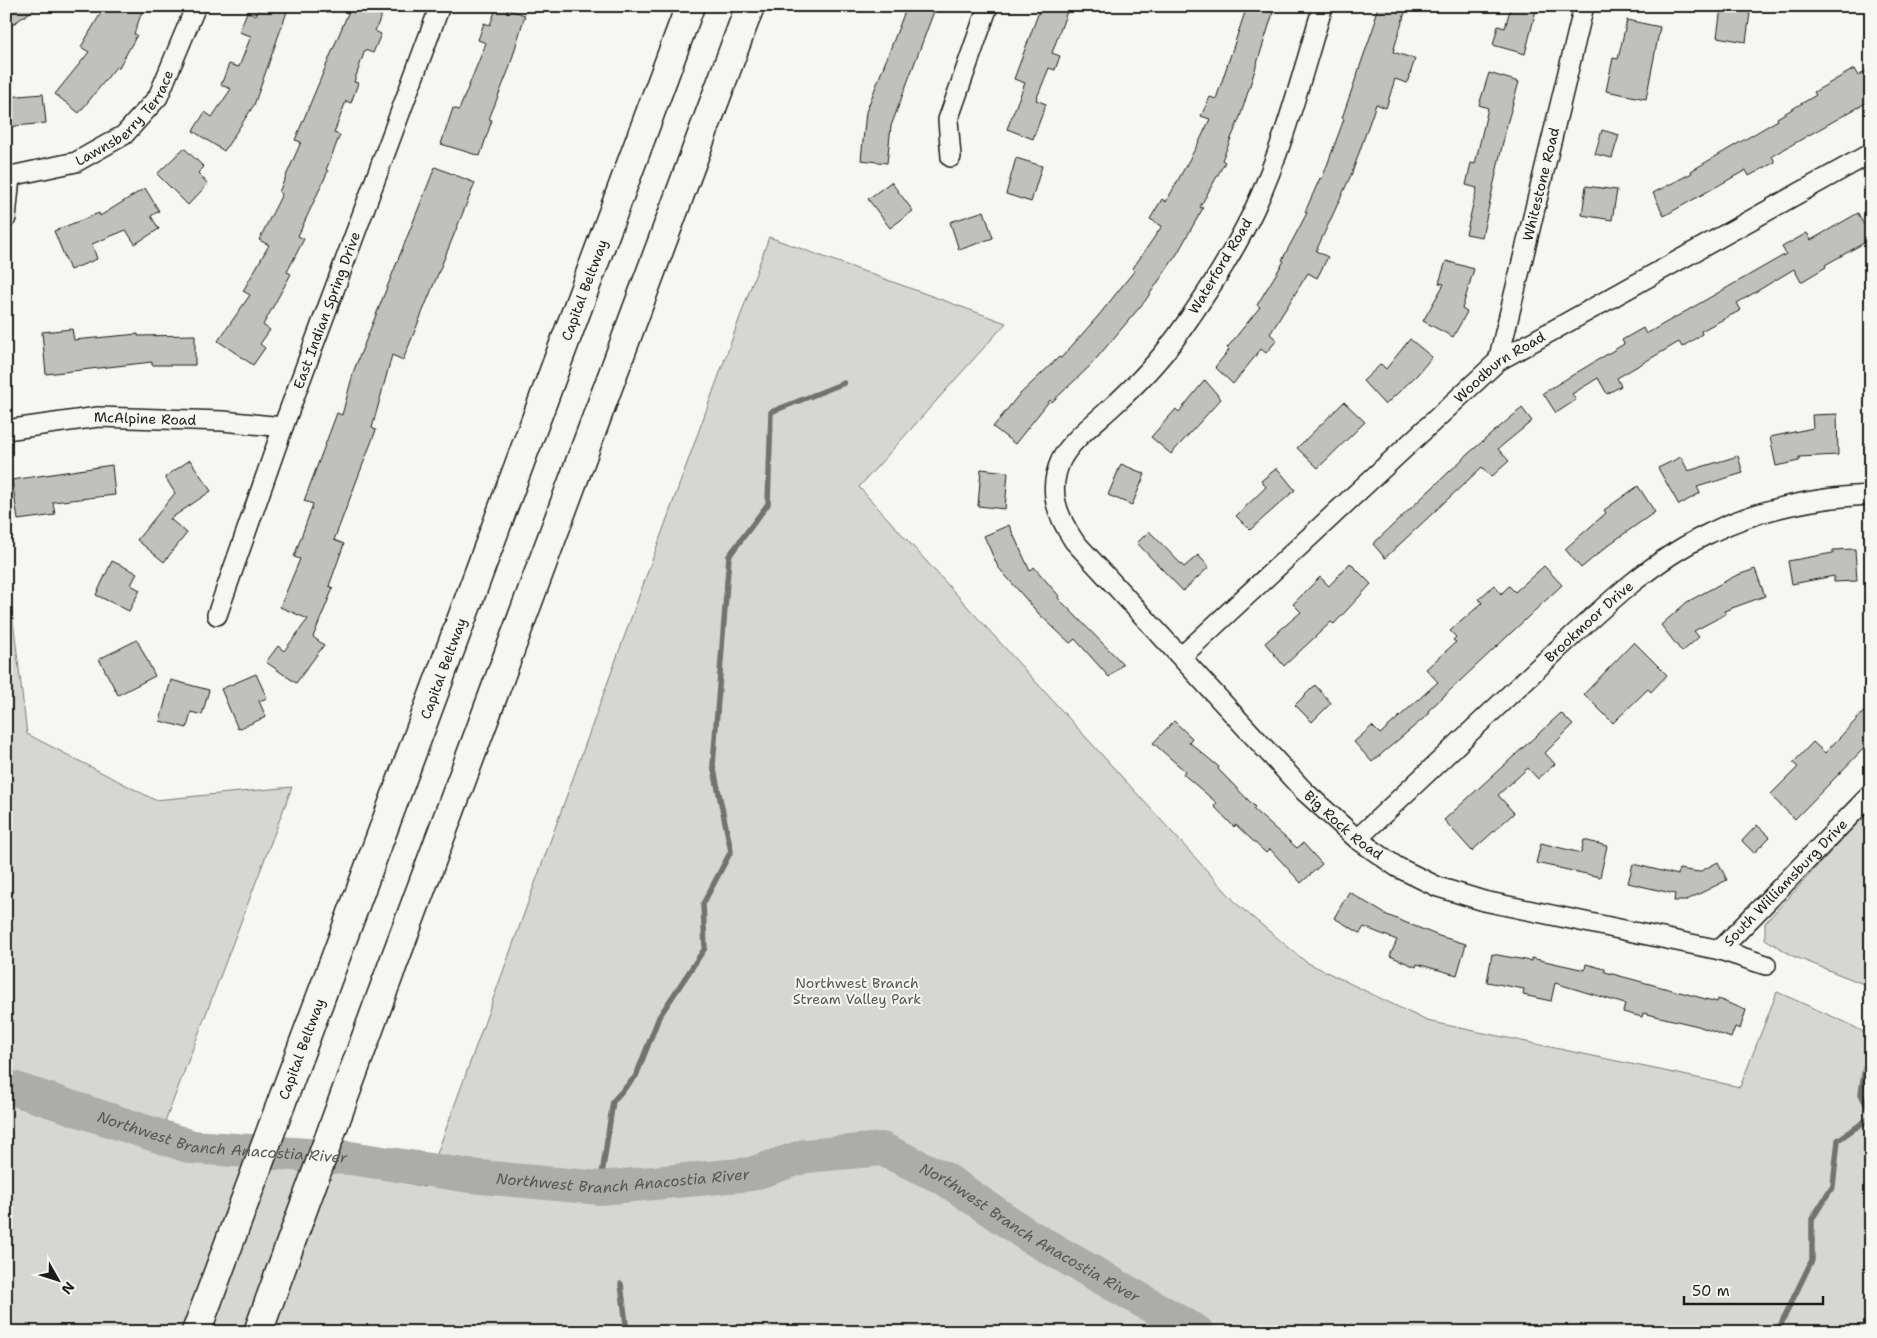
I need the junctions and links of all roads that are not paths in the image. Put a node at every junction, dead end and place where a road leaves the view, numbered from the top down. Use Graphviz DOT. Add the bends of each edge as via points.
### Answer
graph roads {
  1 [pos="196,6"];
  2 [pos="440,6"];
  3 [pos="690,6"];
  4 [pos="750,6"];
  5 [pos="988,6"];
  6 [pos="1323,6"];
  7 [pos="1584,6"];
  8 [pos="1871,154"];
  9 [pos="951,157"];
  10 [pos="8,177"];
  11 [pos="6,218"];
  12 [pos="1498,361"];
  13 [pos="283,427"];
  14 [pos="6,430"];
  15 [pos="1053,488"];
  16 [pos="1871,495"];
  17 [pos="217,615"];
  18 [pos="1182,656"];
  19 [pos="1871,794"];
  20 [pos="1357,839"];
  21 [pos="1720,950"];
  22 [pos="1766,965"];
  23 [pos="196,1332"];
  24 [pos="258,1332"];
  1 -- 10 [label="street, Lawnsberry Terrace" via="158,97 124,135 76,162"];
  2 -- 13 [label="street, East Indian Spring Drive"];
  3 -- 23 [label="highway, Capital Beltway"];
  4 -- 24 [label="highway"];
  5 -- 9 [label="street" via="948,120"];
  6 -- 15 [label="street, Waterford Road" via="1274,158 1254,210 1224,266 1176,338 1126,395 1073,443 1062,458"];
  7 -- 12 [label="street, Whitestone Road"];
  8 -- 12 [label="street, Woodburn Road"];
  10 -- 11 [label="street"];
  12 -- 18 [label="street, Woodburn Road"];
  13 -- 14 [label="street, McAlpine Road" via="223,421 98,417"];
  13 -- 17 [label="street, East Indian Spring Drive"];
  15 -- 18 [label="street, Big Rock Road" via="1055,507 1074,541"];
  16 -- 20 [label="street, Brookmoor Drive" via="1832,498 1760,514 1710,532 1678,550 1638,578 1593,617"];
  18 -- 20 [label="street, Big Rock Road" via="1304,791"];
  19 -- 21 [label="street, South Williamsburg Drive"];
  20 -- 21 [label="street, Big Rock Road" via="1397,867 1438,887 1484,901"];
  21 -- 22 [label="street, Big Rock Road"];
}
